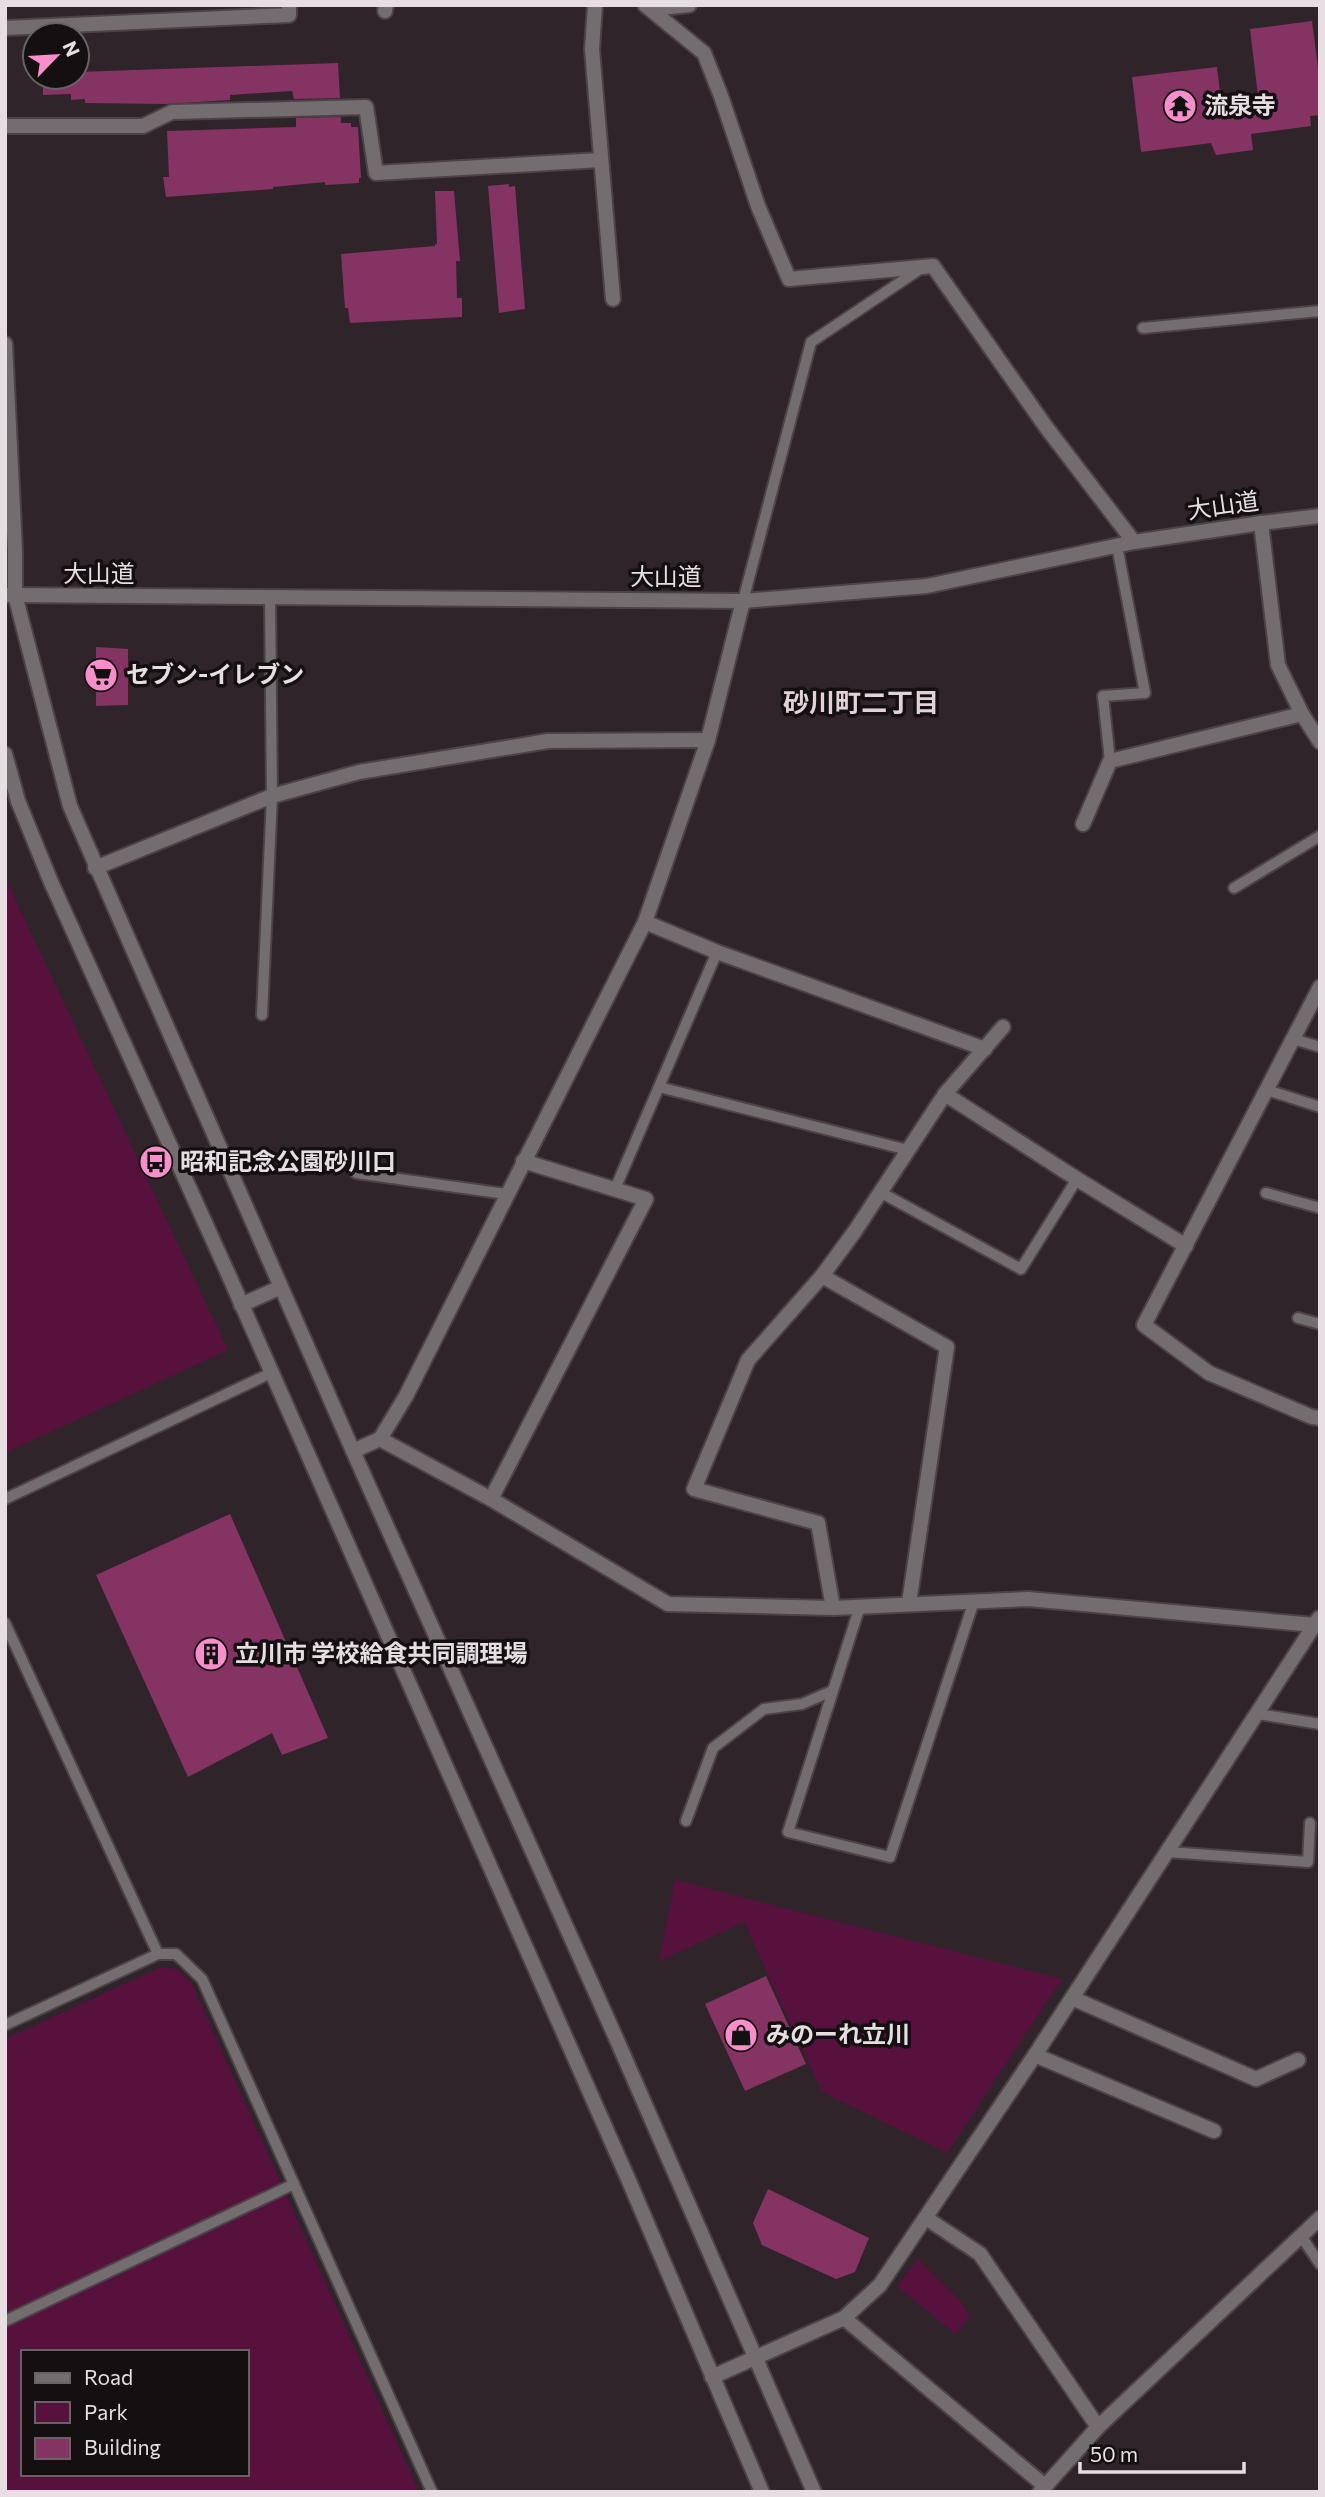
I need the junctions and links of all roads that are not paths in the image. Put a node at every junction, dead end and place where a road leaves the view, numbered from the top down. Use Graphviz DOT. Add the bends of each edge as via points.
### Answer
graph roads {
  1 [pos="289,5"];
  2 [pos="595,5"];
  3 [pos="689,5"];
  4 [pos="648,7"];
  5 [pos="5,28"];
  6 [pos="5,126"];
  7 [pos="601,160"];
  8 [pos="922,267"];
  9 [pos="612,299"];
  10 [pos="1320,311"];
  11 [pos="1143,328"];
  12 [pos="5,344"];
  13 [pos="1320,516"];
  14 [pos="1261,523"];
  15 [pos="1134,542"];
  16 [pos="1117,546"];
  17 [pos="10,595"];
  18 [pos="270,597"];
  19 [pos="743,601"];
  20 [pos="1302,714"];
  21 [pos="708,740"];
  22 [pos="1320,742"];
  23 [pos="5,754"];
  24 [pos="1110,761"];
  25 [pos="272,796"];
  26 [pos="1083,824"];
  27 [pos="1320,836"];
  28 [pos="95,868"];
  29 [pos="1234,888"];
  30 [pos="645,922"];
  31 [pos="717,952"];
  32 [pos="1320,987"];
  33 [pos="262,1015"];
  34 [pos="1003,1027"];
  35 [pos="1293,1039"];
  36 [pos="1320,1047"];
  37 [pos="985,1049"];
  38 [pos="659,1087"];
  39 [pos="1267,1090"];
  40 [pos="946,1094"];
  41 [pos="1320,1107"];
  42 [pos="908,1150"];
  43 [pos="523,1161"];
  44 [pos="356,1173"];
  45 [pos="1077,1179"];
  46 [pos="615,1189"];
  47 [pos="880,1192"];
  48 [pos="1266,1193"];
  49 [pos="506,1194"];
  50 [pos="1320,1208"];
  51 [pos="1186,1246"];
  52 [pos="822,1276"];
  53 [pos="281,1287"];
  54 [pos="241,1305"];
  55 [pos="1298,1318"];
  56 [pos="1320,1324"];
  57 [pos="271,1373"];
  58 [pos="1320,1418"];
  59 [pos="380,1439"];
  60 [pos="353,1451"];
  61 [pos="5,1499"];
  62 [pos="491,1499"];
  63 [pos="974,1601"];
  64 [pos="909,1604"];
  65 [pos="860,1606"];
  66 [pos="833,1608"];
  67 [pos="1317,1621"];
  68 [pos="5,1623"];
  69 [pos="832,1691"];
  70 [pos="1258,1714"];
  71 [pos="1320,1724"];
  72 [pos="686,1821"];
  73 [pos="1310,1823"];
  74 [pos="1168,1852"];
  75 [pos="158,1954"];
  76 [pos="1072,1998"];
  77 [pos="5,2025"];
  78 [pos="1035,2055"];
  79 [pos="1298,2060"];
  80 [pos="1214,2132"];
  81 [pos="294,2184"];
  82 [pos="926,2218"];
  83 [pos="1320,2218"];
  84 [pos="1301,2236"];
  85 [pos="1320,2264"];
  86 [pos="844,2318"];
  87 [pos="5,2321"];
  88 [pos="757,2358"];
  89 [pos="712,2377"];
  90 [pos="1098,2427"];
  91 [pos="1043,2489"];
  92 [pos="432,2492"];
  93 [pos="762,2492"];
  94 [pos="814,2492"];
  1 -- 5 [label="street" via="289,15"];
  2 -- 7 [label="street" via="592,49"];
  3 -- 4 [label="street"];
  4 -- 8 [label="street" via="704,53 789,279"];
  6 -- 7 [label="street" via="143,126 172,112 366,107 376,173"];
  7 -- 9 [label="street"];
  8 -- 15 [label="street" via="933,266"];
  8 -- 19 [label="lane" via="811,342"];
  10 -- 11 [label="lane"];
  12 -- 17 [label="street" via="15,538"];
  13 -- 14 [label="street, 大山道"];
  14 -- 15 [label="street, 大山道"];
  14 -- 20 [label="street" via="1278,665"];
  15 -- 16 [label="street, 大山道"];
  16 -- 19 [label="street, 大山道" via="927,586"];
  16 -- 24 [label="lane" via="1145,693 1103,696"];
  17 -- 18 [label="street, 大山道"];
  17 -- 28 [label="street" via="70,806"];
  18 -- 19 [label="street, 大山道"];
  18 -- 25 [label="lane"];
  19 -- 21 [label="street"];
  20 -- 22 [label="street"];
  20 -- 24 [label="street"];
  21 -- 25 [label="street" via="548,741 359,772"];
  21 -- 30 [label="street"];
  23 -- 54 [label="street" via="18,801 51,882"];
  24 -- 26 [label="street"];
  25 -- 28 [label="street"];
  25 -- 33 [label="lane"];
  27 -- 29 [label="lane"];
  28 -- 53 [label="street"];
  30 -- 31 [label="street"];
  30 -- 43 [label="street"];
  31 -- 37 [label="street"];
  31 -- 38 [label="lane"];
  32 -- 35 [label="street"];
  34 -- 37 [label="street"];
  35 -- 36 [label="lane"];
  35 -- 39 [label="street"];
  37 -- 40 [label="street"];
  38 -- 42 [label="lane"];
  38 -- 46 [label="lane"];
  39 -- 41 [label="lane"];
  39 -- 51 [label="street"];
  40 -- 42 [label="street"];
  40 -- 45 [label="street"];
  42 -- 47 [label="street"];
  43 -- 46 [label="street"];
  43 -- 49 [label="street"];
  44 -- 49 [label="lane"];
  45 -- 47 [label="lane" via="1021,1269"];
  45 -- 51 [label="street"];
  46 -- 62 [label="street" via="646,1199"];
  47 -- 52 [label="street"];
  48 -- 50 [label="lane"];
  49 -- 59 [label="street"];
  51 -- 58 [label="street" via="1144,1325 1209,1373"];
  52 -- 64 [label="street" via="947,1347"];
  52 -- 66 [label="street" via="748,1360 694,1489 818,1523"];
  53 -- 54 [label="street"];
  53 -- 60 [label="street"];
  54 -- 57 [label="street"];
  55 -- 56 [label="lane"];
  57 -- 61 [label="lane"];
  57 -- 89 [label="street"];
  59 -- 60 [label="street"];
  59 -- 62 [label="street"];
  60 -- 88 [label="street"];
  62 -- 66 [label="street" via="668,1604"];
  63 -- 64 [label="street"];
  63 -- 67 [label="street" via="1028,1599"];
  63 -- 69 [label="lane" via="890,1857 788,1832"];
  64 -- 65 [label="street"];
  65 -- 66 [label="street"];
  65 -- 69 [label="lane"];
  67 -- 70 [label="street"];
  68 -- 75 [label="lane"];
  69 -- 72 [label="lane" via="802,1704 764,1709 713,1748"];
  70 -- 71 [label="lane"];
  70 -- 74 [label="street"];
  73 -- 74 [label="lane" via="1308,1862"];
  74 -- 76 [label="street"];
  75 -- 77 [label="lane"];
  75 -- 81 [label="lane" via="176,1954 202,1979"];
  76 -- 78 [label="street"];
  76 -- 79 [label="street" via="1256,2079"];
  78 -- 80 [label="street"];
  78 -- 82 [label="street"];
  81 -- 87 [label="lane"];
  81 -- 92 [label="lane"];
  82 -- 86 [label="street" via="880,2285"];
  82 -- 90 [label="street" via="980,2254"];
  83 -- 84 [label="street"];
  84 -- 85 [label="lane"];
  84 -- 90 [label="street"];
  86 -- 88 [label="street"];
  86 -- 91 [label="street"];
  88 -- 89 [label="street"];
  88 -- 94 [label="street"];
  89 -- 93 [label="street"];
  90 -- 91 [label="street"];
}
